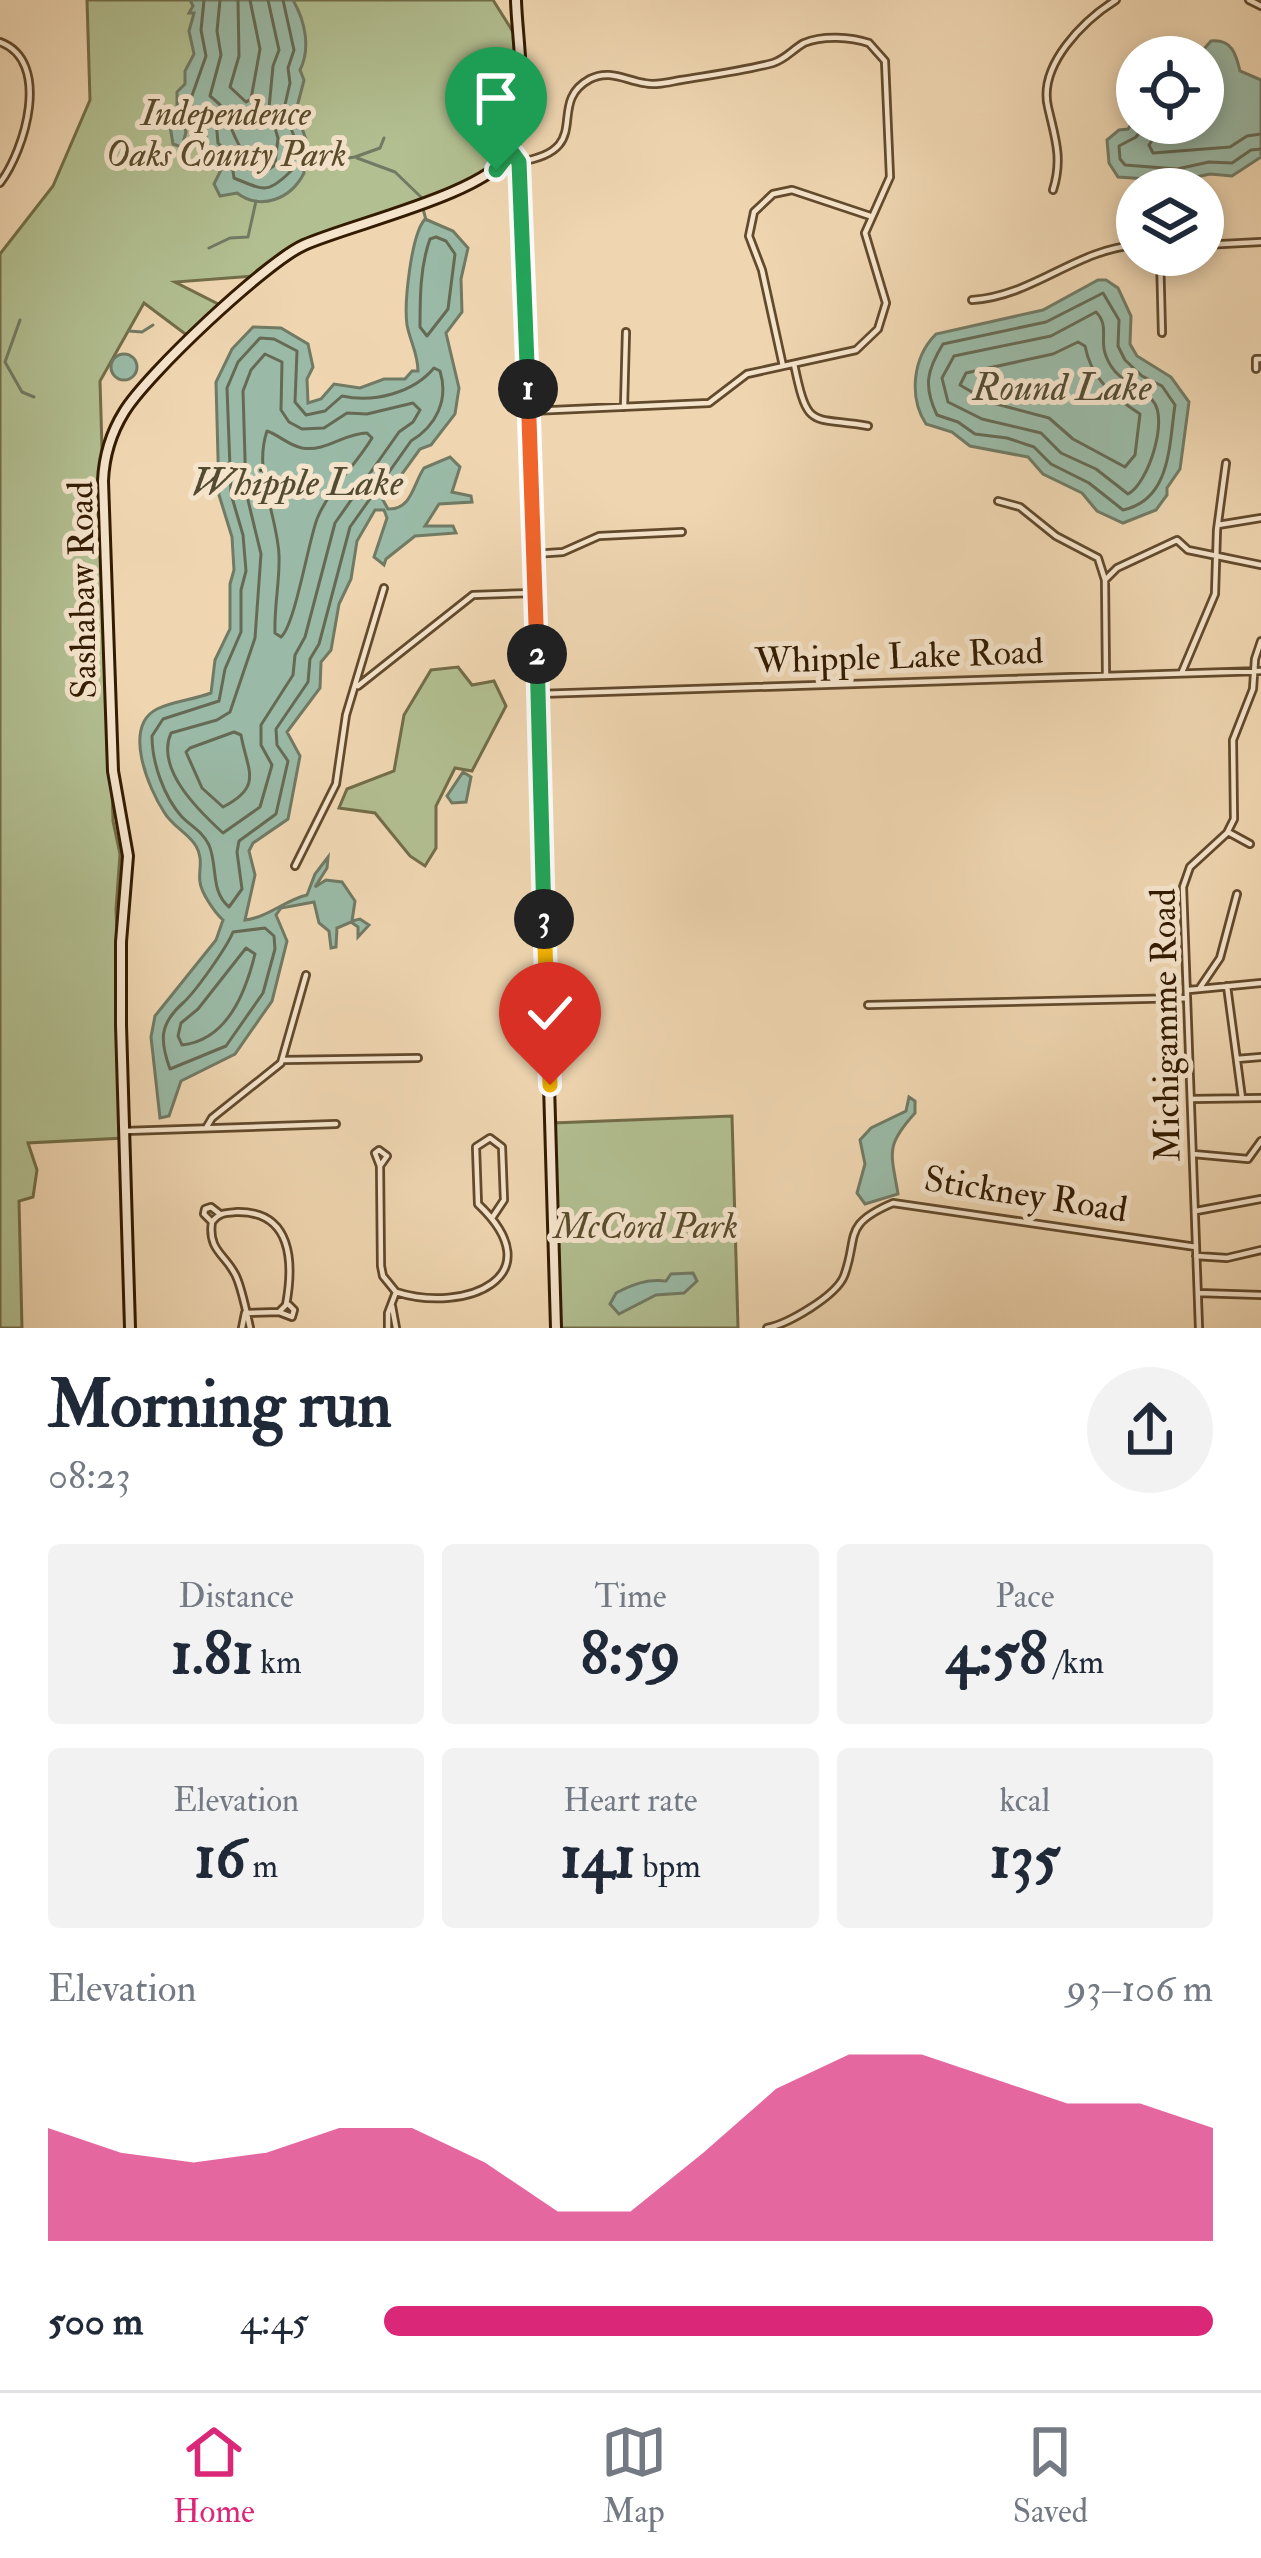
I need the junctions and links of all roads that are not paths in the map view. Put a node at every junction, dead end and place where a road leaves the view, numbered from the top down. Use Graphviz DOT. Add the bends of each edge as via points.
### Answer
graph roads {
  1 [pos="516,0"];
  2 [pos="1116,0"];
  3 [pos="1249,0"];
  4 [pos="1261,6"];
  5 [pos="0,42"];
  6 [pos="511,151"];
  7 [pos="519,162"];
  8 [pos="0,183"];
  9 [pos="1053,190"];
  10 [pos="870,216"];
  11 [pos="1261,242"];
  12 [pos="1224,244"];
  13 [pos="1116,247"];
  14 [pos="1161,276"];
  15 [pos="972,300"];
  16 [pos="626,332"];
  17 [pos="1162,333"];
  18 [pos="1261,358"];
  19 [pos="794,364"];
  20 [pos="783,366"];
  21 [pos="1256,369"];
  22 [pos="624,407"];
  23 [pos="529,412"];
  24 [pos="868,426"];
  25 [pos="1226,463"];
  26 [pos="998,501"];
  27 [pos="1261,518"];
  28 [pos="1218,525"];
  29 [pos="682,532"];
  30 [pos="534,554"];
  31 [pos="1216,556"];
  32 [pos="1261,565"];
  33 [pos="1105,580"];
  34 [pos="384,588"];
  35 [pos="535,593"];
  36 [pos="1261,641"];
  37 [pos="1258,671"];
  38 [pos="1182,672"];
  39 [pos="1106,674"];
  40 [pos="356,686"];
  41 [pos="538,694"];
  42 [pos="1228,832"];
  43 [pos="1250,844"];
  44 [pos="295,866"];
  45 [pos="1237,894"];
  46 [pos="307,975"];
  47 [pos="1261,983"];
  48 [pos="1227,986"];
  49 [pos="1199,989"];
  50 [pos="1188,994"];
  51 [pos="868,1005"];
  52 [pos="1261,1057"];
  53 [pos="418,1058"];
  54 [pos="1236,1059"];
  55 [pos="283,1060"];
  56 [pos="1242,1098"];
  57 [pos="1261,1098"];
  58 [pos="1191,1099"];
  59 [pos="336,1124"];
  60 [pos="206,1127"];
  61 [pos="124,1131"];
  62 [pos="1261,1142"];
  63 [pos="1193,1154"];
  64 [pos="380,1166"];
  65 [pos="1261,1199"];
  66 [pos="1195,1212"];
  67 [pos="220,1214"];
  68 [pos="492,1218"];
  69 [pos="212,1222"];
  70 [pos="1196,1247"];
  71 [pos="1261,1250"];
  72 [pos="1196,1256"];
  73 [pos="396,1292"];
  74 [pos="1198,1293"];
  75 [pos="1261,1295"];
  76 [pos="287,1303"];
  77 [pos="279,1312"];
  78 [pos="245,1313"];
  79 [pos="392,1327"];
  80 [pos="130,1328"];
  81 [pos="246,1328"];
  82 [pos="556,1328"];
  83 [pos="767,1328"];
  84 [pos="1198,1328"];
  1 -- 6 [label="main road" via="520,122"];
  2 -- 9 [label="street" via="1052,69 1046,105 1060,167"];
  3 -- 4 [label="street"];
  5 -- 8 [label="street" via="28,68 19,150"];
  6 -- 7 [label="main road"];
  6 -- 61 [label="main road, Sashabaw Road" via="482,180 278,259 140,390 111,439 104,481 112,765 128,856"];
  7 -- 10 [label="street" via="560,147 575,93 599,76 668,82 779,61 812,40 854,39 881,54 886,72 890,177"];
  7 -- 23 [label="main road"];
  10 -- 19 [label="street" via="868,251 886,296 878,329 856,350"];
  10 -- 20 [label="street" via="792,190 772,194 755,212 749,236"];
  11 -- 12 [label="street"];
  13 -- 15 [label="street" via="1024,290"];
  14 -- 17 [label="street"];
  16 -- 22 [label="street"];
  18 -- 21 [label="street"];
  19 -- 20 [label="street"];
  19 -- 24 [label="street" via="812,415"];
  20 -- 22 [label="street" via="742,376 709,403"];
  22 -- 23 [label="street"];
  23 -- 30 [label="main road"];
  25 -- 28 [label="street"];
  26 -- 33 [label="street" via="1095,556"];
  27 -- 28 [label="street"];
  28 -- 31 [label="street"];
  29 -- 30 [label="street" via="599,536"];
  30 -- 35 [label="main road"];
  31 -- 32 [label="street"];
  31 -- 33 [label="street" via="1177,540"];
  31 -- 38 [label="street" via="1212,605"];
  33 -- 39 [label="street"];
  34 -- 40 [label="street"];
  35 -- 40 [label="street" via="473,595"];
  35 -- 41 [label="main road"];
  36 -- 37 [label="street"];
  37 -- 38 [label="street, Whipple Lake Road"];
  37 -- 42 [label="street" via="1233,740"];
  38 -- 39 [label="street, Whipple Lake Road"];
  39 -- 41 [label="street, Whipple Lake Road"];
  40 -- 44 [label="street" via="336,784"];
  41 -- 82 [label="main road"];
  42 -- 43 [label="street"];
  42 -- 50 [label="street, Michigamme Road" via="1184,880"];
  45 -- 49 [label="street" via="1220,958"];
  46 -- 55 [label="street"];
  47 -- 48 [label="street"];
  48 -- 49 [label="street"];
  48 -- 54 [label="street"];
  49 -- 50 [label="street"];
  50 -- 51 [label="street"];
  50 -- 58 [label="street, Michigamme Road"];
  52 -- 54 [label="street"];
  53 -- 55 [label="street"];
  54 -- 56 [label="street"];
  55 -- 60 [label="street"];
  56 -- 57 [label="street"];
  56 -- 58 [label="street"];
  58 -- 63 [label="street, Michigamme Road"];
  59 -- 60 [label="street"];
  60 -- 61 [label="street"];
  61 -- 80 [label="main road, Sashabaw Road"];
  62 -- 63 [label="street" via="1248,1159"];
  63 -- 66 [label="street, Michigamme Road"];
  64 -- 73 [label="street" via="381,1266"];
  65 -- 66 [label="street"];
  66 -- 70 [label="street, Michigamme Road"];
  67 -- 69 [label="street"];
  67 -- 69 [label="street" via="205,1209"];
  67 -- 76 [label="street" via="258,1213 278,1225"];
  68 -- 68 [label="street" via="478,1204 476,1147 490,1138 502,1147 504,1200"];
  68 -- 73 [label="street" via="509,1249 495,1283 471,1295"];
  69 -- 78 [label="street" via="213,1246 238,1279"];
  70 -- 72 [label="street, Michigamme Road"];
  70 -- 83 [label="street, Stickney Road" via="892,1203 856,1228 841,1282"];
  71 -- 72 [label="street"];
  72 -- 74 [label="street, Michigamme Road"];
  73 -- 79 [label="street"];
  74 -- 75 [label="street"];
  74 -- 84 [label="street, Michigamme Road"];
  76 -- 77 [label="street"];
  76 -- 77 [label="street" via="292,1317"];
  77 -- 78 [label="street"];
  78 -- 81 [label="street"];
}
